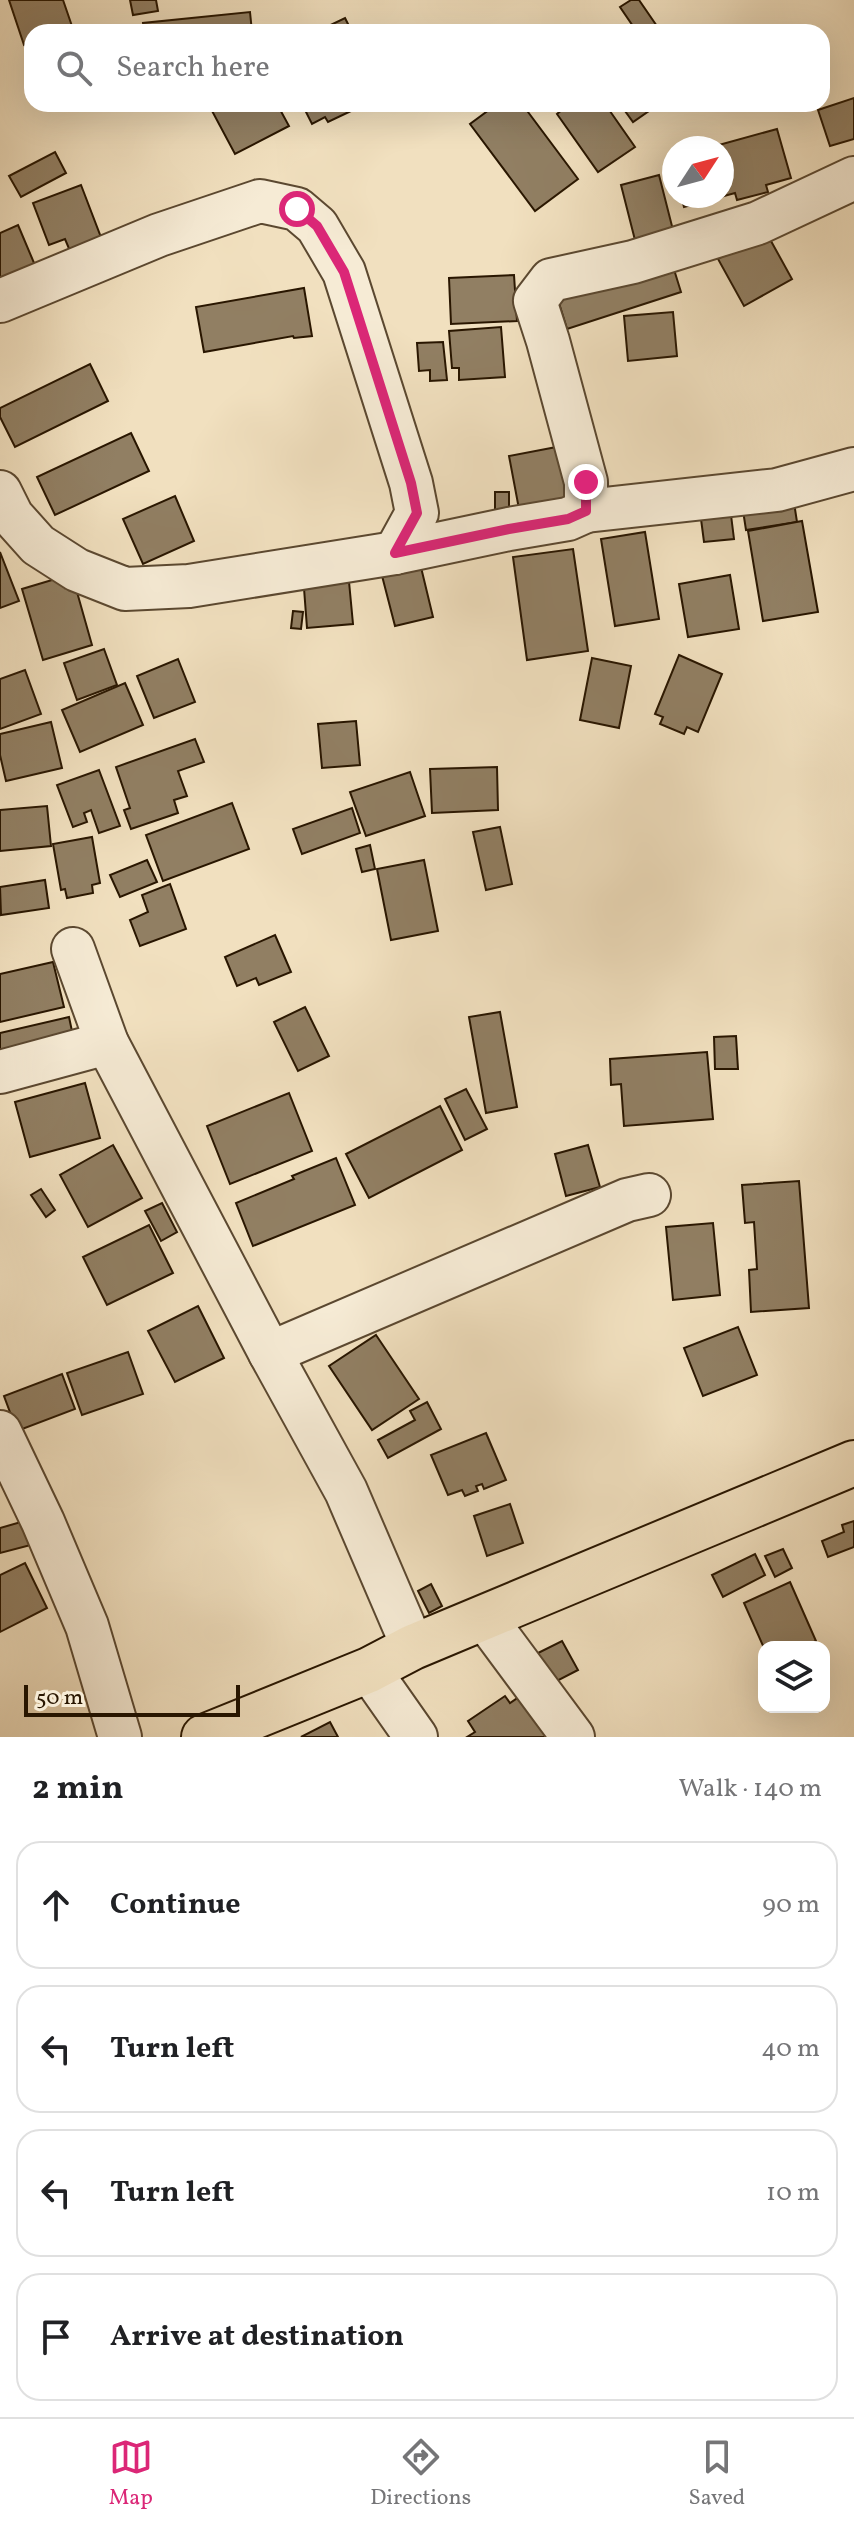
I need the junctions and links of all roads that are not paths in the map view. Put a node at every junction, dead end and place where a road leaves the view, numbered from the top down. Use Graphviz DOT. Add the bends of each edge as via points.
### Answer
graph roads {
  1 [pos="854,178"];
  2 [pos="0,301"];
  3 [pos="854,469"];
  4 [pos="0,492"];
  5 [pos="586,511"];
  6 [pos="395,553"];
  7 [pos="73,949"];
  8 [pos="107,1043"];
  9 [pos="0,1072"];
  10 [pos="649,1195"];
  11 [pos="270,1353"];
  12 [pos="0,1432"];
  13 [pos="854,1463"];
  14 [pos="484,1617"];
  15 [pos="413,1647"];
  16 [pos="369,1670"];
  17 [pos="120,1737"];
  18 [pos="204,1737"];
  19 [pos="416,1737"];
  20 [pos="573,1737"];
  1 -- 5 [label="street" via="758,223 633,262 551,280 535,301 586,482"];
  2 -- 6 [label="street" via="159,235 260,201 297,209 317,226 344,272 411,483 417,513"];
  3 -- 5 [label="street" via="777,490"];
  4 -- 6 [label="street" via="12,516 38,545 77,570 125,589 189,586"];
  5 -- 6 [label="street"];
  7 -- 8 [label="street"];
  8 -- 9 [label="street"];
  8 -- 11 [label="street"];
  10 -- 11 [label="street"];
  11 -- 15 [label="street" via="346,1491"];
  12 -- 17 [label="street" via="87,1626"];
  13 -- 14 [label="main road"];
  14 -- 15 [label="main road"];
  14 -- 20 [label="street"];
  15 -- 16 [label="main road"];
  16 -- 18 [label="main road"];
  16 -- 19 [label="street"];
}
